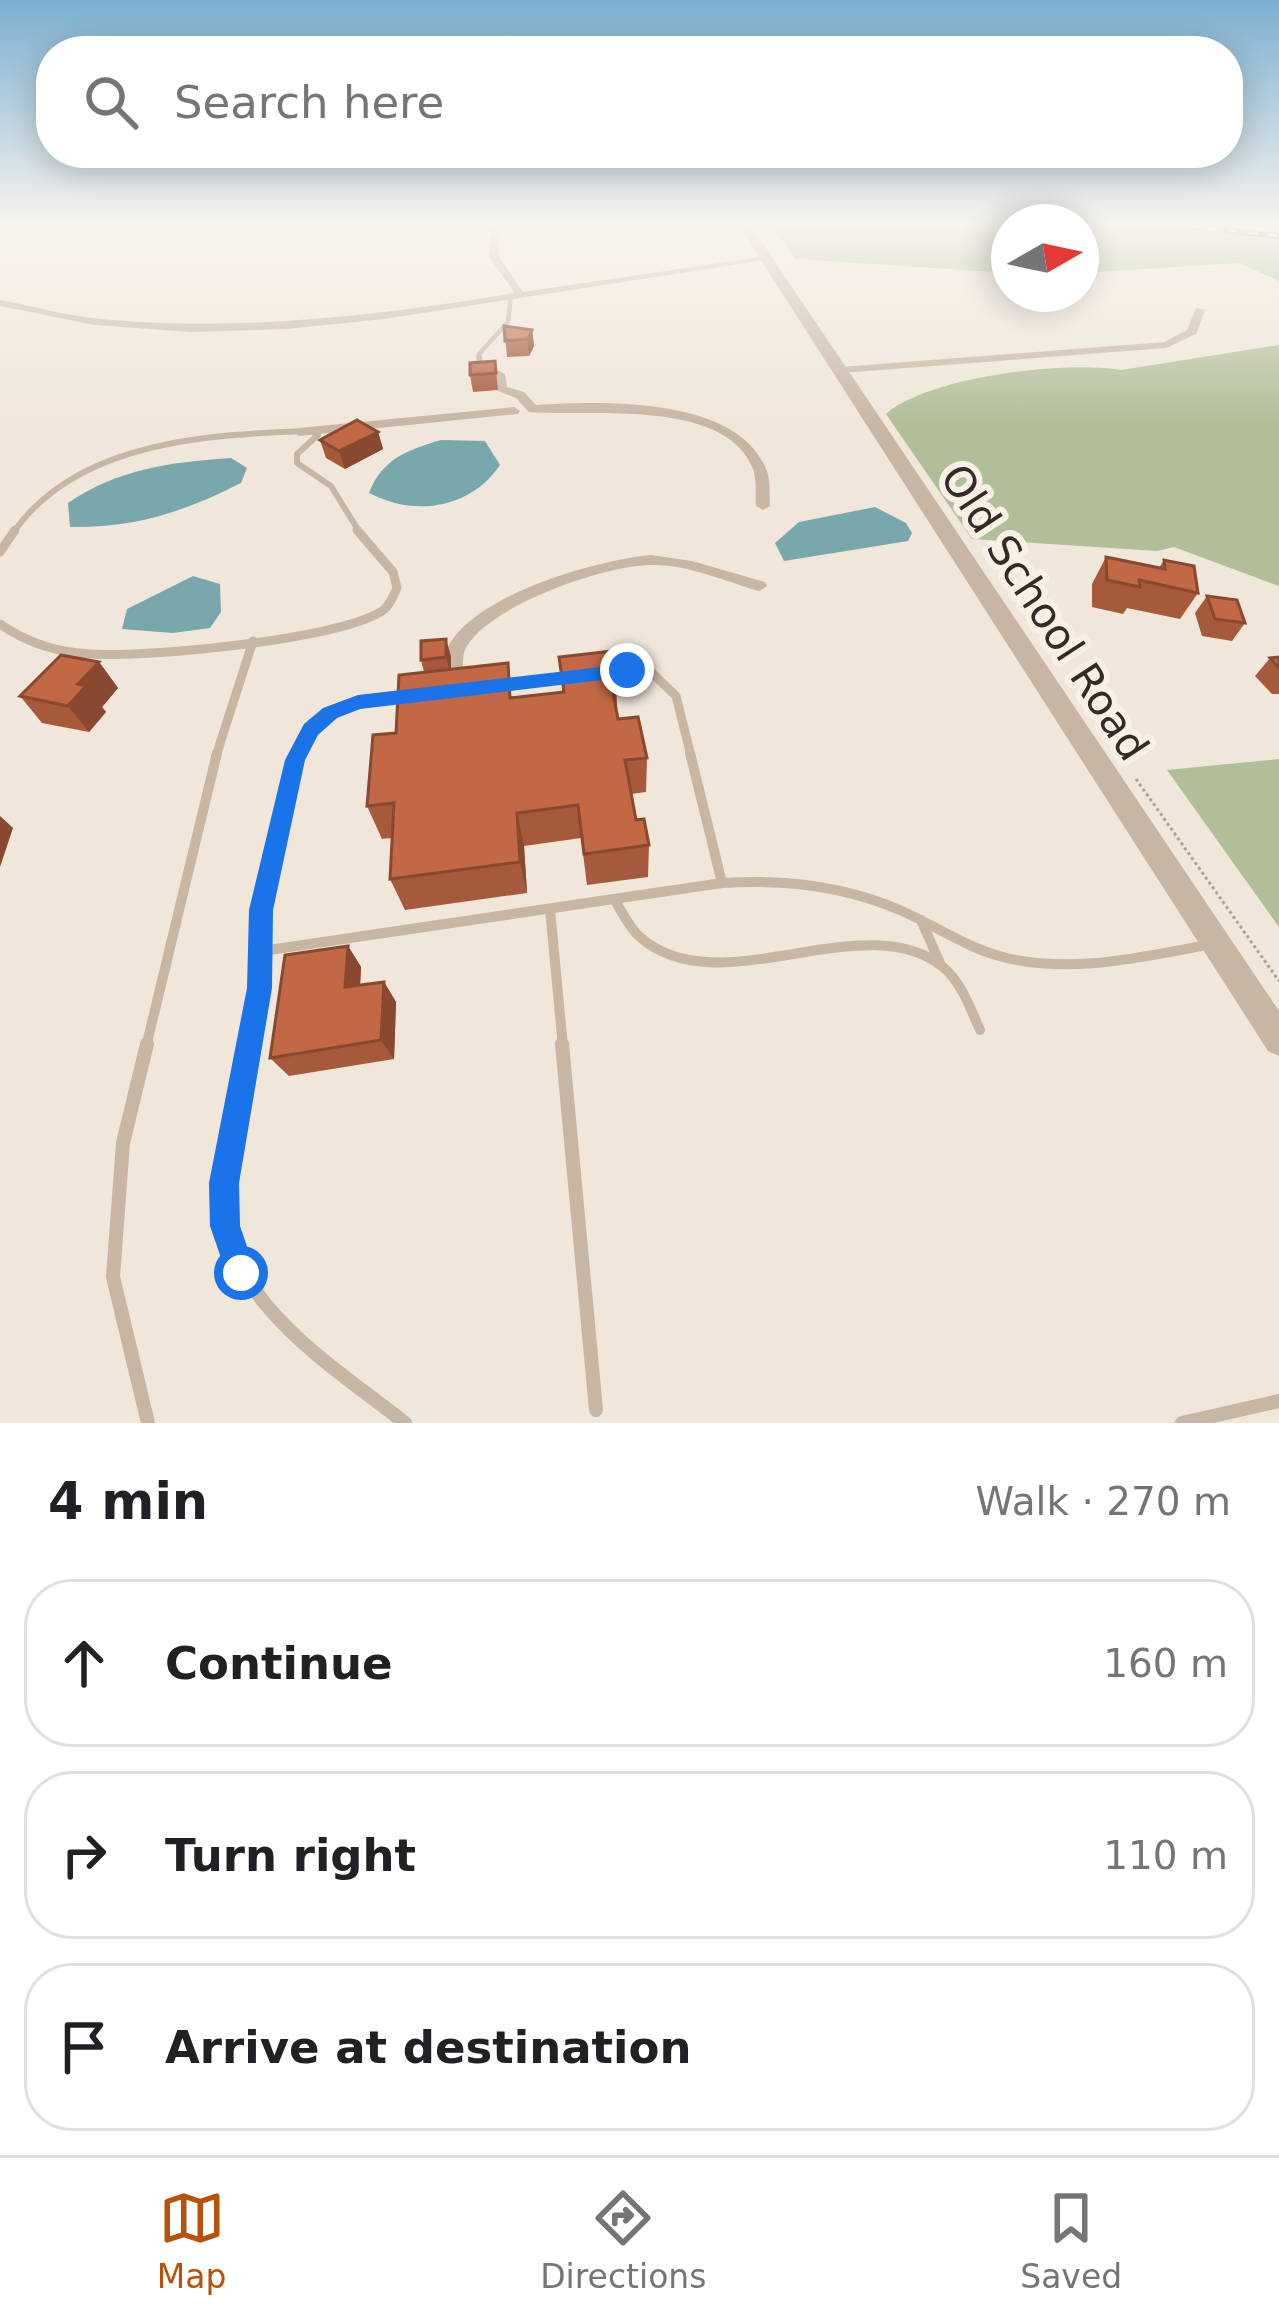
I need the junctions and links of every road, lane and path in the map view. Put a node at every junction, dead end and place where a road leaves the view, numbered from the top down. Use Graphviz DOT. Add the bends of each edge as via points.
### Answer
graph roads {
  1 [pos="529,292"];
  2 [pos="789,292"];
  3 [pos="515,295"];
  4 [pos="0,303"];
  5 [pos="1200,310"];
  6 [pos="841,370"];
  7 [pos="481,375"];
  8 [pos="514,411"];
  9 [pos="299,431"];
  10 [pos="763,506"];
  11 [pos="0,552"];
  12 [pos="759,586"];
  13 [pos="0,624"];
  14 [pos="254,641"];
  15 [pos="455,691"];
  16 [pos="436,693"];
  17 [pos="416,695"];
  18 [pos="722,883"];
  19 [pos="614,899"];
  20 [pos="550,909"];
  21 [pos="921,920"];
  22 [pos="1215,943"];
  23 [pos="262,951"];
  24 [pos="942,968"];
  25 [pos="980,1030"];
  26 [pos="1279,1040"];
  27 [pos="1279,1401"];
  28 [pos="596,1410"];
  29 [pos="148,1423"];
  30 [pos="405,1423"];
  31 [pos="1182,1423"];
  1 -- 3 [label="street"];
  2 -- 6 [label="street, Old School Road"];
  3 -- 4 [label="street" via="247,328 136,326"];
  3 -- 7 [label="lane" via="508,322 479,354"];
  5 -- 6 [label="street" via="1192,332 1166,345"];
  6 -- 22 [label="street, Old School Road"];
  7 -- 10 [label="street" via="499,374 502,389 533,409 640,406 692,418 752,458"];
  8 -- 9 [label="street"];
  9 -- 11 [label="lane" via="121,458 40,503"];
  9 -- 14 [label="lane" via="318,435 297,464 332,486 397,588 381,612 359,621"];
  12 -- 15 [label="street" via="672,562 597,567 482,618 455,649"];
  13 -- 14 [label="lane" via="30,643 86,654"];
  14 -- 29 [label="lane" via="225,720 122,1143 113,1277"];
  15 -- 16 [label="lane"];
  15 -- 18 [label="lane" via="627,670 666,682"];
  17 -- 23 [label="lane" via="358,702 311,730 282,815 261,910"];
  18 -- 19 [label="lane"];
  18 -- 21 [label="lane" via="842,890"];
  19 -- 20 [label="lane"];
  19 -- 24 [label="lane" via="637,938 694,958 754,962 848,948 913,954"];
  20 -- 23 [label="lane"];
  20 -- 28 [label="lane"];
  21 -- 22 [label="lane" via="998,956 1069,967"];
  21 -- 24 [label="lane"];
  22 -- 26 [label="street, Old School Road"];
  23 -- 30 [label="lane" via="224,1183 225,1226 241,1273 287,1328"];
  24 -- 25 [label="lane"];
  27 -- 31 [label="lane"];
}
